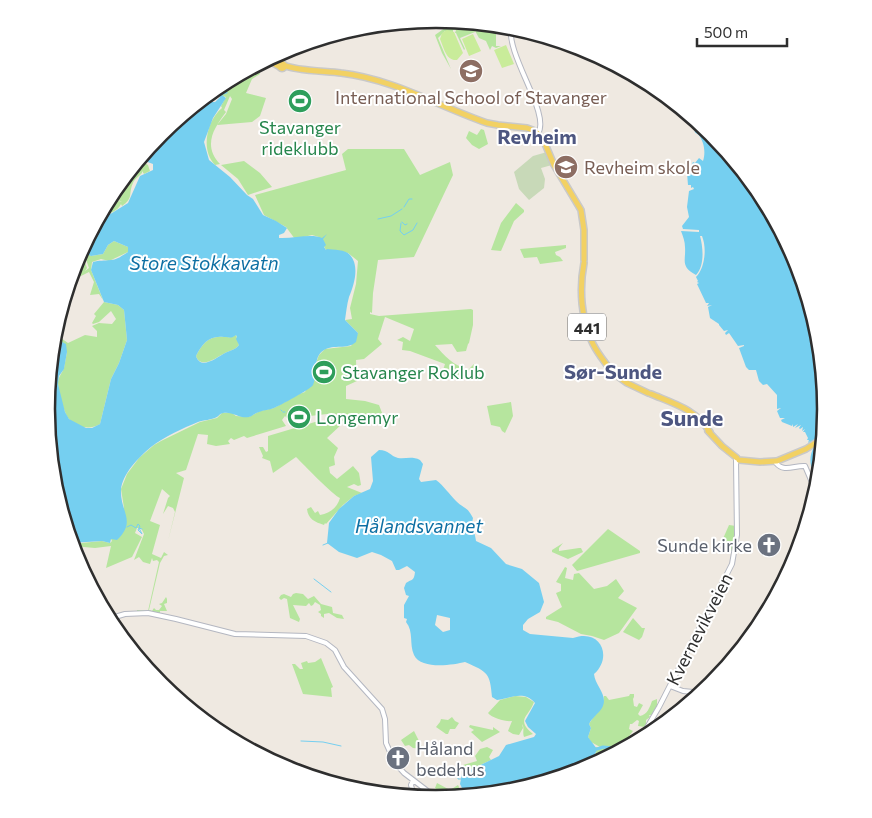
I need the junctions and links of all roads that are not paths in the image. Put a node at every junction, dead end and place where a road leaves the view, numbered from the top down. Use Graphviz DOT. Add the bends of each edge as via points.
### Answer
graph roads {
  1 [pos="511,35"];
  2 [pos="276,63"];
  3 [pos="538,133"];
  4 [pos="816,443"];
  5 [pos="738,460"];
  6 [pos="777,462"];
  7 [pos="811,479"];
  8 [pos="116,617"];
  9 [pos="670,686"];
  10 [pos="692,692"];
  11 [pos="648,726"];
  12 [pos="413,780"];
  13 [pos="412,790"];
  14 [pos="426,790"];
  1 -- 3 [label="main road" via="511,44 533,97 541,127"];
  2 -- 3 [label="main road" via="374,79 498,126 525,127"];
  3 -- 5 [label="main road, 441" via="579,207 584,224 583,309 595,347 611,370 627,382 700,418"];
  4 -- 6 [label="main road, 441"];
  5 -- 6 [label="main road, 441"];
  5 -- 9 [label="main road, Kvernevikveien" via="737,529 732,564"];
  6 -- 7 [label="main road" via="786,469 805,466"];
  8 -- 12 [label="main road" via="161,615 235,634 306,636 326,643 379,704 390,754 399,768"];
  9 -- 10 [label="main road"];
  9 -- 11 [label="main road, Kvernevikveien"];
  12 -- 13 [label="main road"];
  12 -- 14 [label="main road"];
}
